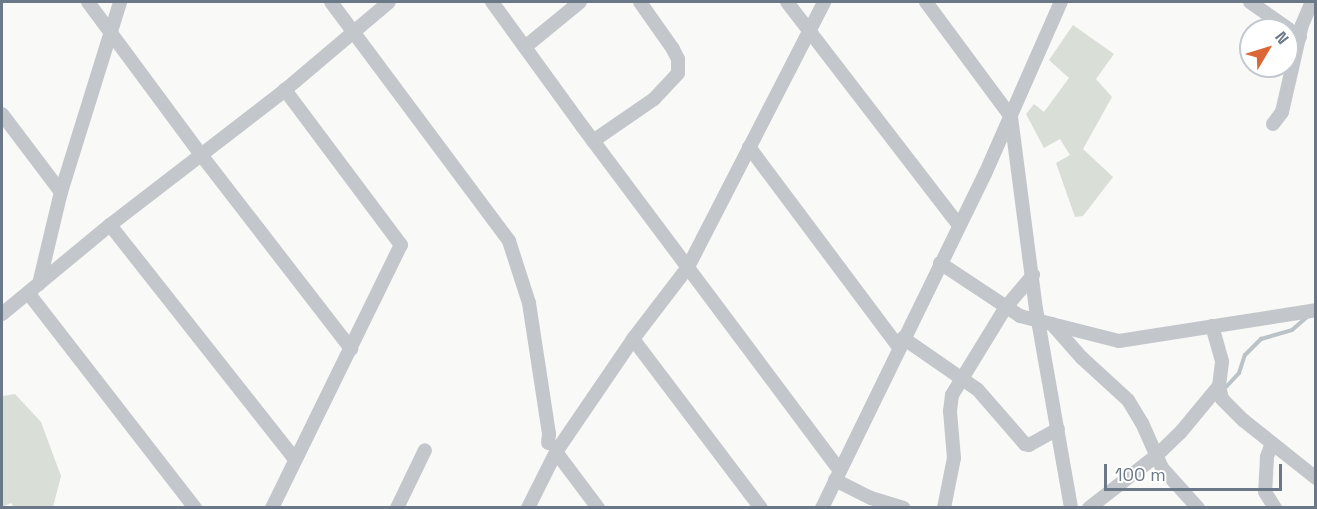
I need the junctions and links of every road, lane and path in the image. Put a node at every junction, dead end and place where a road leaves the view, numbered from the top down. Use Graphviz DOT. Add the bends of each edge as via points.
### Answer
graph roads {
  1 [pos="88,2"];
  2 [pos="120,2"];
  3 [pos="331,2"];
  4 [pos="389,2"];
  5 [pos="492,2"];
  6 [pos="580,2"];
  7 [pos="640,2"];
  8 [pos="787,2"];
  9 [pos="824,2"];
  10 [pos="926,2"];
  11 [pos="1061,2"];
  12 [pos="1250,2"];
  13 [pos="1312,2"];
  14 [pos="808,30"];
  15 [pos="353,31"];
  16 [pos="111,33"];
  17 [pos="1300,37"];
  18 [pos="525,47"];
  19 [pos="285,90"];
  20 [pos="2,114"];
  21 [pos="1011,117"];
  22 [pos="1273,124"];
  23 [pos="593,141"];
  24 [pos="749,147"];
  25 [pos="202,156"];
  26 [pos="62,192"];
  27 [pos="110,225"];
  28 [pos="958,225"];
  29 [pos="940,263"];
  30 [pos="688,267"];
  31 [pos="1033,275"];
  32 [pos="34,289"];
  33 [pos="1006,307"];
  34 [pos="1316,310"];
  35 [pos="2,314"];
  36 [pos="1046,323"];
  37 [pos="1212,326"];
  38 [pos="633,339"];
  39 [pos="900,342"];
  40 [pos="351,349"];
  41 [pos="961,381"];
  42 [pos="1219,386"];
  43 [pos="1058,429"];
  44 [pos="1272,443"];
  45 [pos="552,448"];
  46 [pos="424,450"];
  47 [pos="1155,456"];
  48 [pos="295,459"];
  49 [pos="837,475"];
  50 [pos="1316,478"];
  51 [pos="195,507"];
  52 [pos="272,507"];
  53 [pos="397,507"];
  54 [pos="528,507"];
  55 [pos="598,507"];
  56 [pos="761,507"];
  57 [pos="822,507"];
  58 [pos="903,507"];
  59 [pos="944,507"];
  60 [pos="1071,507"];
  61 [pos="1089,507"];
  62 [pos="1198,507"];
  63 [pos="1275,507"];
  1 -- 16 [label="street"];
  2 -- 16 [label="street"];
  3 -- 15 [label="street"];
  4 -- 15 [label="street"];
  5 -- 18 [label="street"];
  6 -- 18 [label="street"];
  7 -- 23 [label="street" via="673,49 678,73 654,99"];
  8 -- 14 [label="street"];
  9 -- 14 [label="street"];
  10 -- 21 [label="street"];
  11 -- 21 [label="street"];
  12 -- 17 [label="street"];
  13 -- 17 [label="street"];
  14 -- 24 [label="street"];
  14 -- 28 [label="street"];
  15 -- 19 [label="street"];
  15 -- 45 [label="street" via="509,241 530,303"];
  16 -- 25 [label="street"];
  16 -- 26 [label="street"];
  17 -- 22 [label="street" via="1282,112"];
  18 -- 23 [label="street"];
  19 -- 25 [label="street"];
  19 -- 40 [label="street" via="400,245"];
  20 -- 26 [label="street"];
  21 -- 28 [label="street"];
  21 -- 31 [label="street"];
  23 -- 30 [label="street"];
  24 -- 30 [label="street"];
  24 -- 39 [label="street"];
  25 -- 27 [label="street"];
  25 -- 40 [label="street"];
  26 -- 32 [label="street"];
  27 -- 32 [label="street"];
  27 -- 48 [label="street"];
  28 -- 29 [label="street"];
  29 -- 33 [label="street"];
  29 -- 39 [label="street"];
  30 -- 38 [label="street"];
  30 -- 49 [label="street"];
  31 -- 33 [label="street"];
  31 -- 36 [label="street"];
  32 -- 35 [label="street"];
  32 -- 51 [label="street"];
  33 -- 36 [label="street"];
  33 -- 41 [label="street"];
  34 -- 37 [label="street"];
  36 -- 37 [label="street" via="1119,341"];
  36 -- 43 [label="street"];
  36 -- 47 [label="street" via="1128,400"];
  37 -- 42 [label="street" via="1222,362"];
  38 -- 45 [label="street"];
  38 -- 56 [label="street"];
  39 -- 41 [label="street"];
  39 -- 49 [label="street"];
  40 -- 48 [label="street"];
  41 -- 43 [label="street" via="978,390 1025,444"];
  41 -- 59 [label="street" via="952,394 954,458"];
  42 -- 44 [label="street" via="1228,407"];
  42 -- 47 [label="street"];
  43 -- 60 [label="street"];
  44 -- 50 [label="street"];
  44 -- 63 [label="street" via="1267,456 1265,492"];
  45 -- 54 [label="street"];
  45 -- 55 [label="street"];
  46 -- 53 [label="street"];
  47 -- 61 [label="street"];
  47 -- 62 [label="street" via="1168,478"];
  48 -- 52 [label="street"];
  49 -- 57 [label="street"];
  49 -- 58 [label="street" via="880,502"];
}
